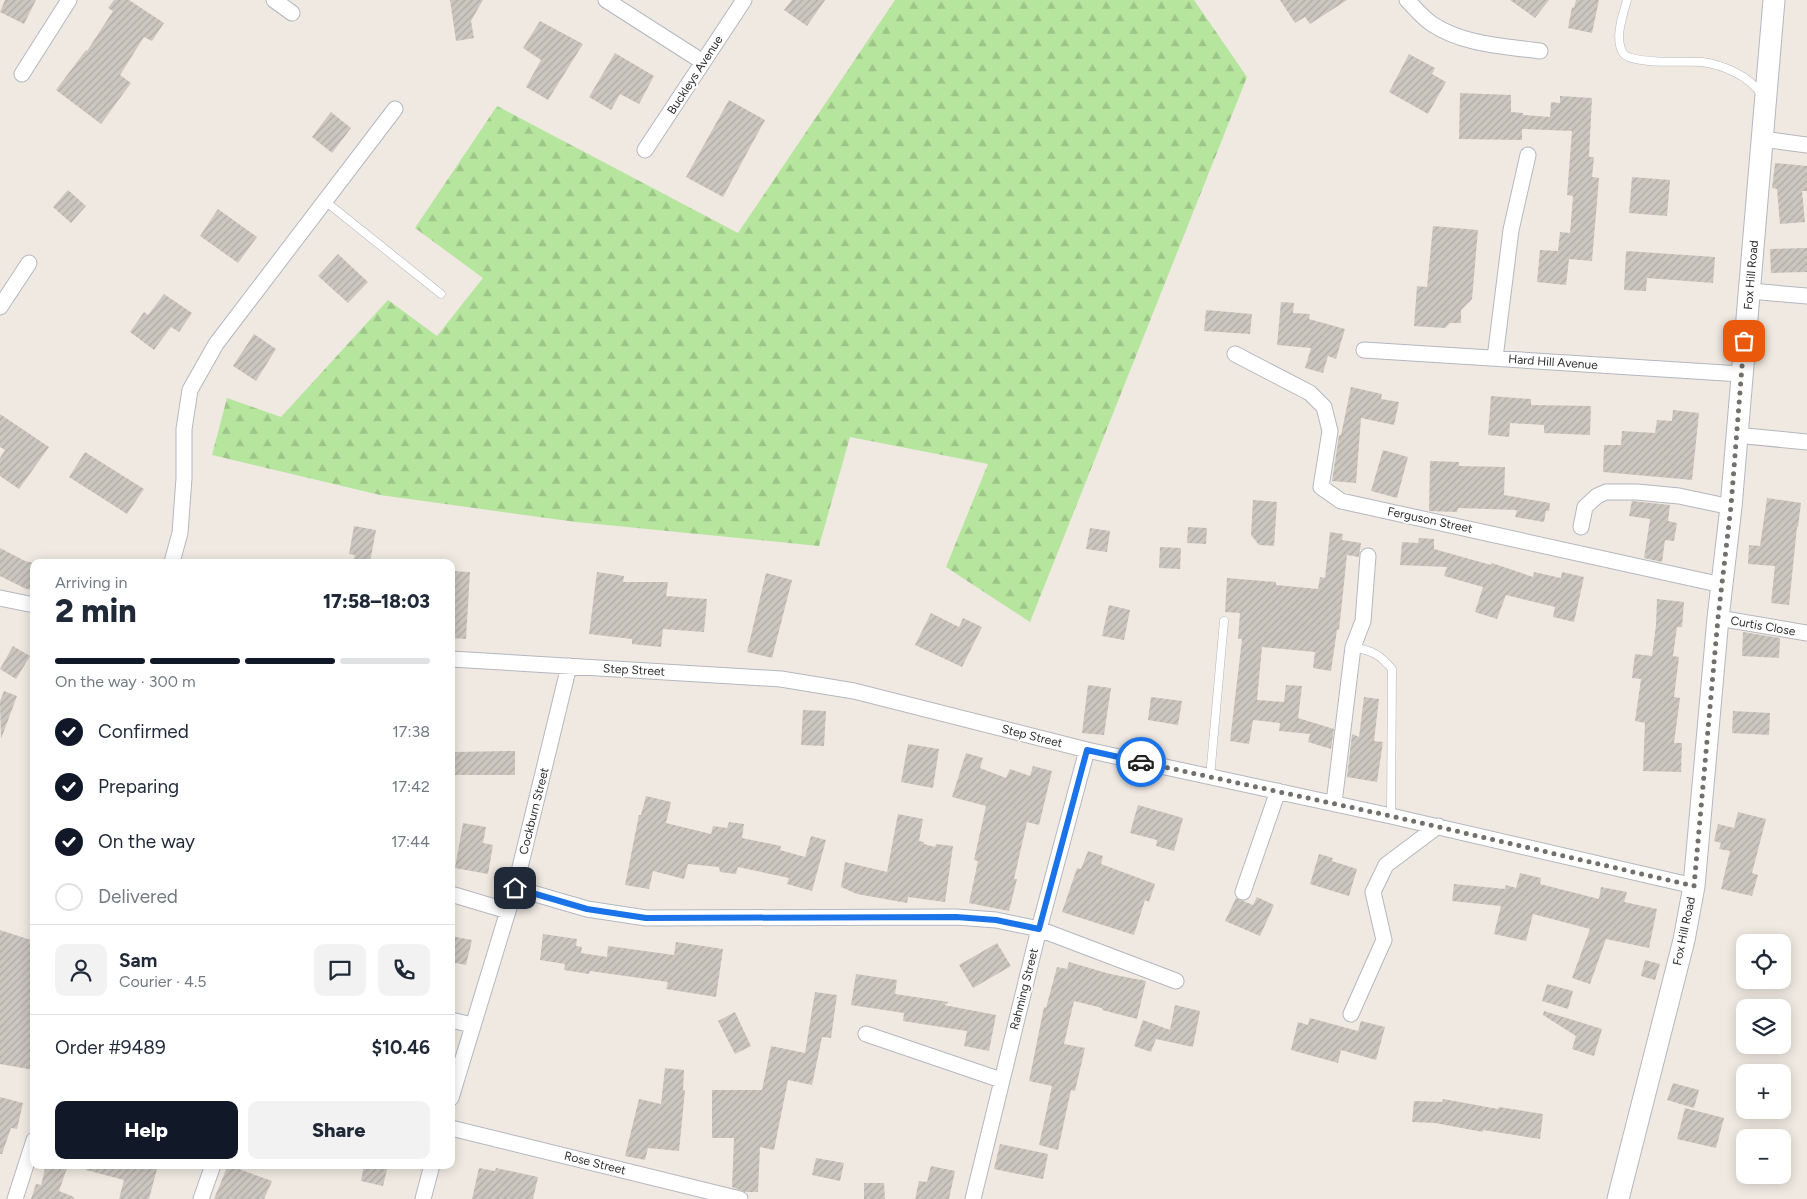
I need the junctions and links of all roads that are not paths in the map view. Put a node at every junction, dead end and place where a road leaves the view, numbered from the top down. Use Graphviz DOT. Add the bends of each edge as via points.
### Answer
graph roads {
  1 [pos="69,0"];
  2 [pos="274,0"];
  3 [pos="606,0"];
  4 [pos="744,0"];
  5 [pos="1408,0"];
  6 [pos="1627,0"];
  7 [pos="1774,0"];
  8 [pos="292,13"];
  9 [pos="1540,51"];
  10 [pos="703,62"];
  11 [pos="22,74"];
  12 [pos="1765,100"];
  13 [pos="395,109"];
  14 [pos="1762,139"];
  15 [pos="1807,145"];
  16 [pos="646,150"];
  17 [pos="1528,155"];
  18 [pos="325,201"];
  19 [pos="29,263"];
  20 [pos="1750,291"];
  21 [pos="441,294"];
  22 [pos="1807,296"];
  23 [pos="0,307"];
  24 [pos="1364,350"];
  25 [pos="1236,354"];
  26 [pos="1495,358"];
  27 [pos="1741,374"];
  28 [pos="1736,435"];
  29 [pos="1807,442"];
  30 [pos="1731,506"];
  31 [pos="1581,527"];
  32 [pos="1368,556"];
  33 [pos="173,559"];
  34 [pos="1722,585"];
  35 [pos="0,598"];
  36 [pos="30,604"];
  37 [pos="1718,618"];
  38 [pos="1224,621"];
  39 [pos="1807,634"];
  40 [pos="1353,647"];
  41 [pos="455,659"];
  42 [pos="569,666"];
  43 [pos="1087,750"];
  44 [pos="1210,777"];
  45 [pos="1278,791"];
  46 [pos="1334,803"];
  47 [pos="1391,816"];
  48 [pos="1438,826"];
  49 [pos="1694,886"];
  50 [pos="515,888"];
  51 [pos="1243,892"];
  52 [pos="455,895"];
  53 [pos="508,911"];
  54 [pos="1039,929"];
  55 [pos="1176,981"];
  56 [pos="1351,1014"];
  57 [pos="455,1021"];
  58 [pos="472,1025"];
  59 [pos="866,1034"];
  60 [pos="1001,1080"];
  61 [pos="455,1084"];
  62 [pos="455,1129"];
  63 [pos="30,1152"];
  64 [pos="212,1169"];
  65 [pos="431,1169"];
  66 [pos="15,1199"];
  67 [pos="201,1199"];
  68 [pos="423,1199"];
  69 [pos="740,1199"];
  70 [pos="973,1199"];
  71 [pos="1618,1199"];
  1 -- 11 [label="street"];
  2 -- 8 [label="street"];
  3 -- 10 [label="street"];
  4 -- 10 [label="street, Buckleys Avenue"];
  5 -- 9 [label="street" via="1431,24 1454,36 1482,44"];
  6 -- 12 [label="lane" via="1619,27 1623,52 1627,56 1639,60 1703,62 1723,68 1754,83"];
  7 -- 12 [label="main road, Fox Hill Road"];
  10 -- 16 [label="street, Buckleys Avenue"];
  12 -- 14 [label="main road, Fox Hill Road"];
  13 -- 18 [label="street"];
  14 -- 15 [label="street"];
  14 -- 20 [label="main road, Fox Hill Road"];
  17 -- 26 [label="street" via="1510,230"];
  18 -- 21 [label="lane"];
  18 -- 33 [label="street" via="216,344 190,390 184,429 180,533"];
  19 -- 23 [label="street"];
  20 -- 22 [label="street"];
  20 -- 27 [label="main road, Fox Hill Road"];
  24 -- 26 [label="street, Hard Hill Avenue"];
  25 -- 34 [label="street, Ferguson Street" via="1310,393 1324,407 1330,432 1322,487 1341,500"];
  26 -- 27 [label="street, Hard Hill Avenue"];
  27 -- 28 [label="main road, Fox Hill Road"];
  28 -- 29 [label="street"];
  28 -- 30 [label="main road, Fox Hill Road"];
  30 -- 31 [label="street" via="1679,496 1606,492 1585,506"];
  30 -- 34 [label="main road, Fox Hill Road"];
  32 -- 40 [label="street" via="1363,621"];
  34 -- 37 [label="main road, Fox Hill Road"];
  35 -- 36 [label="street"];
  37 -- 39 [label="street, Curtis Close"];
  37 -- 49 [label="main road, Fox Hill Road"];
  38 -- 44 [label="lane"];
  40 -- 46 [label="street"];
  40 -- 47 [label="lane" via="1382,657 1392,669"];
  41 -- 42 [label="street, Step Street"];
  42 -- 43 [label="street, Step Street" via="781,679 854,691"];
  42 -- 50 [label="street, Cockburn Street"];
  43 -- 44 [label="street, Step Street"];
  43 -- 54 [label="street, Rahming Street"];
  44 -- 45 [label="street, Step Street"];
  45 -- 46 [label="street, Step Street"];
  45 -- 51 [label="street"];
  46 -- 47 [label="street, Step Street"];
  47 -- 48 [label="street, Step Street"];
  48 -- 49 [label="street, Step Street"];
  48 -- 56 [label="street" via="1386,865 1373,892 1384,940"];
  49 -- 71 [label="main road, Fox Hill Road" via="1684,940"];
  50 -- 53 [label="street, Cockburn Street"];
  50 -- 54 [label="street" via="587,909 646,918 956,917 996,920"];
  52 -- 53 [label="street"];
  53 -- 58 [label="street, Cockburn Street"];
  54 -- 55 [label="street"];
  54 -- 60 [label="street, Rahming Street"];
  57 -- 58 [label="street"];
  58 -- 61 [label="street, Cockburn Street"];
  59 -- 60 [label="street"];
  60 -- 70 [label="street, Rahming Street"];
  62 -- 69 [label="street, Rose Street"];
  63 -- 66 [label="street"];
  64 -- 67 [label="street"];
  65 -- 68 [label="street"];
}
